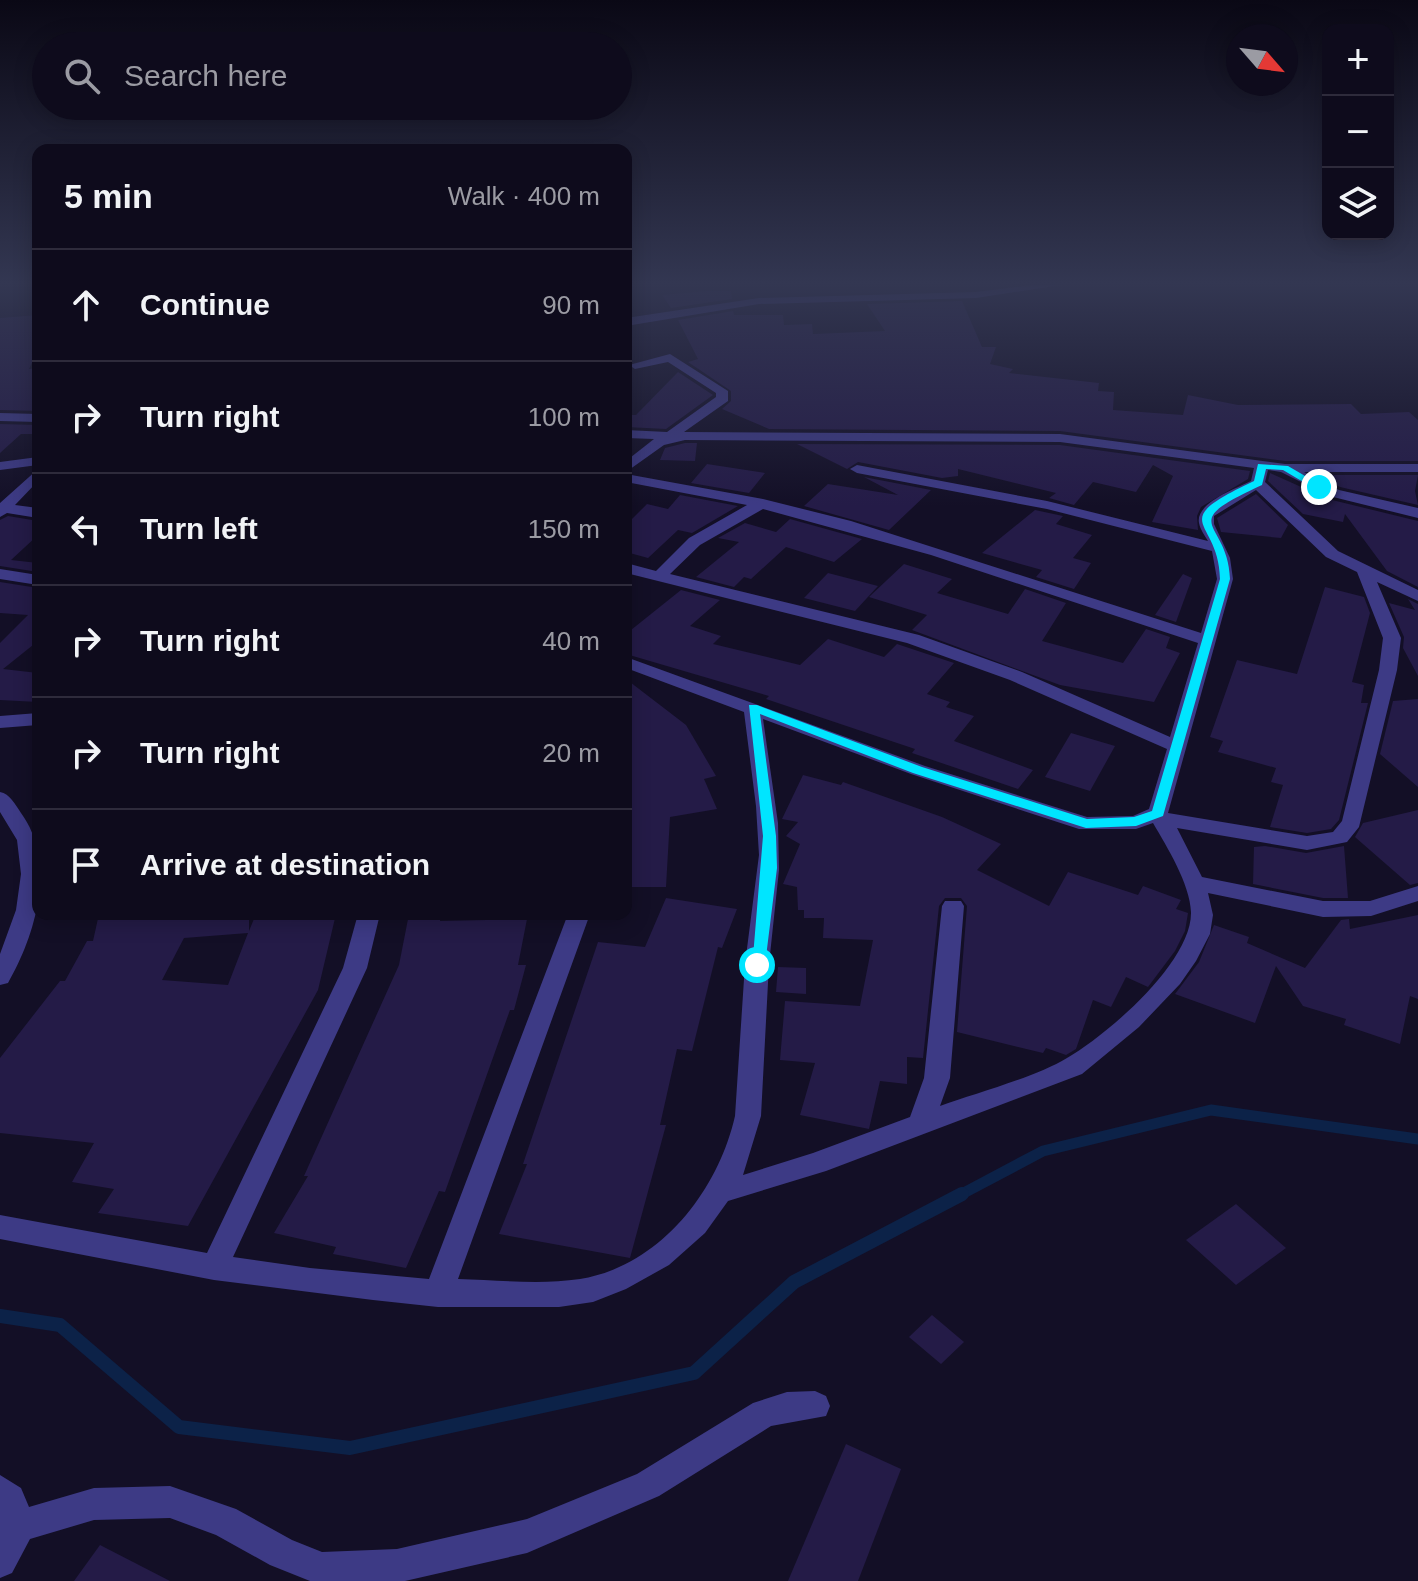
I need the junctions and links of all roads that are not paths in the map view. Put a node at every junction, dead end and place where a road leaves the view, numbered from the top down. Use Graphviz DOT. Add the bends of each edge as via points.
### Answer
graph roads {
  1 [pos="666,359"];
  2 [pos="671,359"];
  3 [pos="635,365"];
  4 [pos="0,417"];
  5 [pos="32,418"];
  6 [pos="632,434"];
  7 [pos="677,436"];
  8 [pos="32,462"];
  9 [pos="632,463"];
  10 [pos="0,466"];
  11 [pos="1285,468"];
  12 [pos="1418,468"];
  13 [pos="857,469"];
  14 [pos="1260,474"];
  15 [pos="32,479"];
  16 [pos="632,479"];
  17 [pos="763,503"];
  18 [pos="2,510"];
  19 [pos="32,512"];
  20 [pos="1418,513"];
  21 [pos="1218,548"];
  22 [pos="632,569"];
  23 [pos="1365,572"];
  24 [pos="0,574"];
  25 [pos="661,575"];
  26 [pos="32,579"];
  27 [pos="1418,596"];
  28 [pos="1206,640"];
  29 [pos="632,664"];
  30 [pos="753,708"];
  31 [pos="32,719"];
  32 [pos="0,722"];
  33 [pos="1175,746"];
  34 [pos="0,798"];
  35 [pos="1160,816"];
  36 [pos="8,820"];
  37 [pos="1192,882"];
  38 [pos="1418,893"];
  39 [pos="953,906"];
  40 [pos="367,920"];
  41 [pos="577,920"];
  42 [pos="0,977"];
  43 [pos="921,1124"];
  44 [pos="719,1193"];
  45 [pos="0,1227"];
  46 [pos="214,1268"];
  47 [pos="438,1294"];
  48 [pos="815,1406"];
  49 [pos="0,1491"];
  50 [pos="19,1526"];
  51 [pos="0,1561"];
  1 -- 3 [label="street"];
  2 -- 7 [label="street" via="722,391 723,398"];
  4 -- 5 [label="street"];
  6 -- 7 [label="street"];
  7 -- 9 [label="street" via="659,442"];
  7 -- 14 [label="street" via="1060,438"];
  8 -- 10 [label="street"];
  11 -- 12 [label="street"];
  11 -- 14 [label="street"];
  11 -- 20 [label="street" via="1334,493"];
  13 -- 21 [label="street" via="1047,505"];
  14 -- 21 [label="street" via="1207,513 1205,525"];
  14 -- 23 [label="street" via="1332,554"];
  15 -- 18 [label="street"];
  16 -- 17 [label="street"];
  17 -- 25 [label="street" via="707,532 677,554"];
  17 -- 28 [label="street" via="963,559"];
  18 -- 19 [label="street"];
  21 -- 28 [label="street" via="1225,579"];
  22 -- 25 [label="street"];
  23 -- 27 [label="street"];
  23 -- 35 [label="street" via="1392,638 1352,822 1340,837 1307,843"];
  24 -- 26 [label="street"];
  25 -- 33 [label="street" via="913,639 1016,676"];
  28 -- 33 [label="street"];
  29 -- 30 [label="street"];
  30 -- 35 [label="street" via="918,770 1086,824"];
  30 -- 44 [label="street" via="770,868 744,1136"];
  31 -- 32 [label="street"];
  33 -- 35 [label="street"];
  34 -- 36 [label="street"];
  35 -- 37 [label="street"];
  36 -- 42 [label="street" via="27,838 30,883 24,919"];
  37 -- 38 [label="street" via="1323,909 1371,908"];
  37 -- 43 [label="street" via="1203,919 1187,955 1155,998 1107,1046 1073,1067"];
  39 -- 43 [label="street" via="937,1078"];
  40 -- 46 [label="street" via="355,968 327,1032"];
  41 -- 47 [label="street"];
  43 -- 44 [label="street"];
  44 -- 47 [label="street" via="657,1261 590,1290"];
  45 -- 46 [label="street"];
  46 -- 47 [label="street" via="342,1287"];
  48 -- 50 [label="street" via="764,1413 648,1485 527,1536 397,1566 322,1569 224,1521 170,1502 94,1504"];
  49 -- 50 [label="street" via="10,1499"];
  50 -- 51 [label="street"];
}
